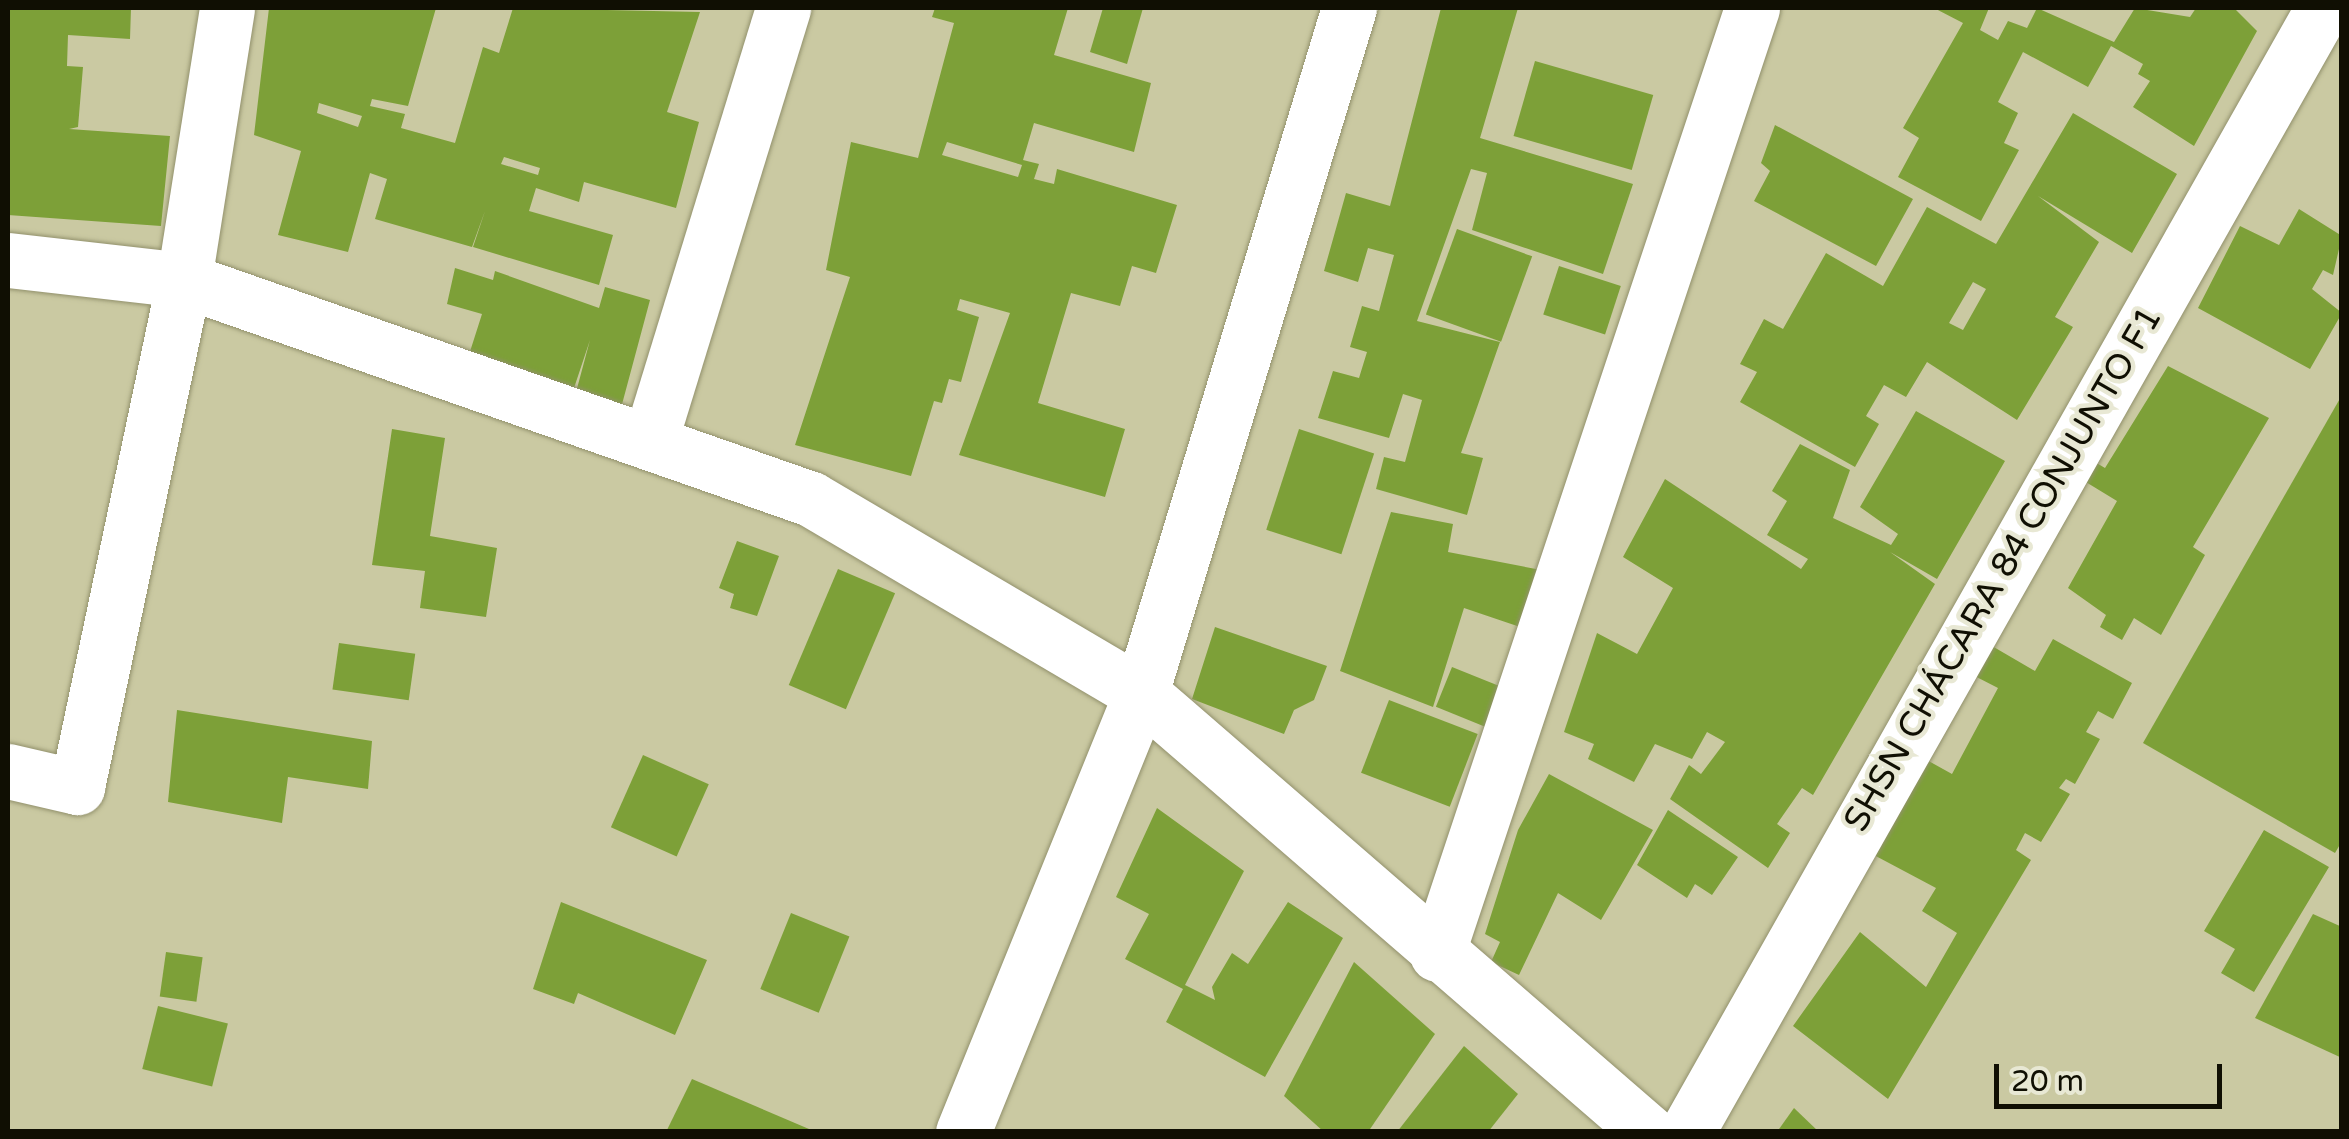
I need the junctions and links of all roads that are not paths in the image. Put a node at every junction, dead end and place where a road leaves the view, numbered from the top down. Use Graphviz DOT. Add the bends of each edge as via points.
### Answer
graph roads {
  1 [pos="227,8"];
  2 [pos="783,8"];
  3 [pos="1348,8"];
  4 [pos="1752,8"];
  5 [pos="2327,8"];
  6 [pos="2342,19"];
  7 [pos="8,260"];
  8 [pos="184,280"];
  9 [pos="650,441"];
  10 [pos="1141,693"];
  11 [pos="8,771"];
  12 [pos="1437,954"];
  13 [pos="963,1132"];
  14 [pos="1648,1132"];
  15 [pos="1686,1132"];
  1 -- 8 [label="street"];
  2 -- 9 [label="street"];
  3 -- 10 [label="street"];
  4 -- 12 [label="street"];
  5 -- 6 [label="street"];
  5 -- 15 [label="street, SHSN CHÁCARA 84 CONJUNTO F1"];
  7 -- 8 [label="street"];
  8 -- 9 [label="street"];
  8 -- 11 [label="street" via="77,787"];
  9 -- 10 [label="street" via="811,499"];
  10 -- 12 [label="street"];
  10 -- 13 [label="street"];
  12 -- 14 [label="street"];
}
